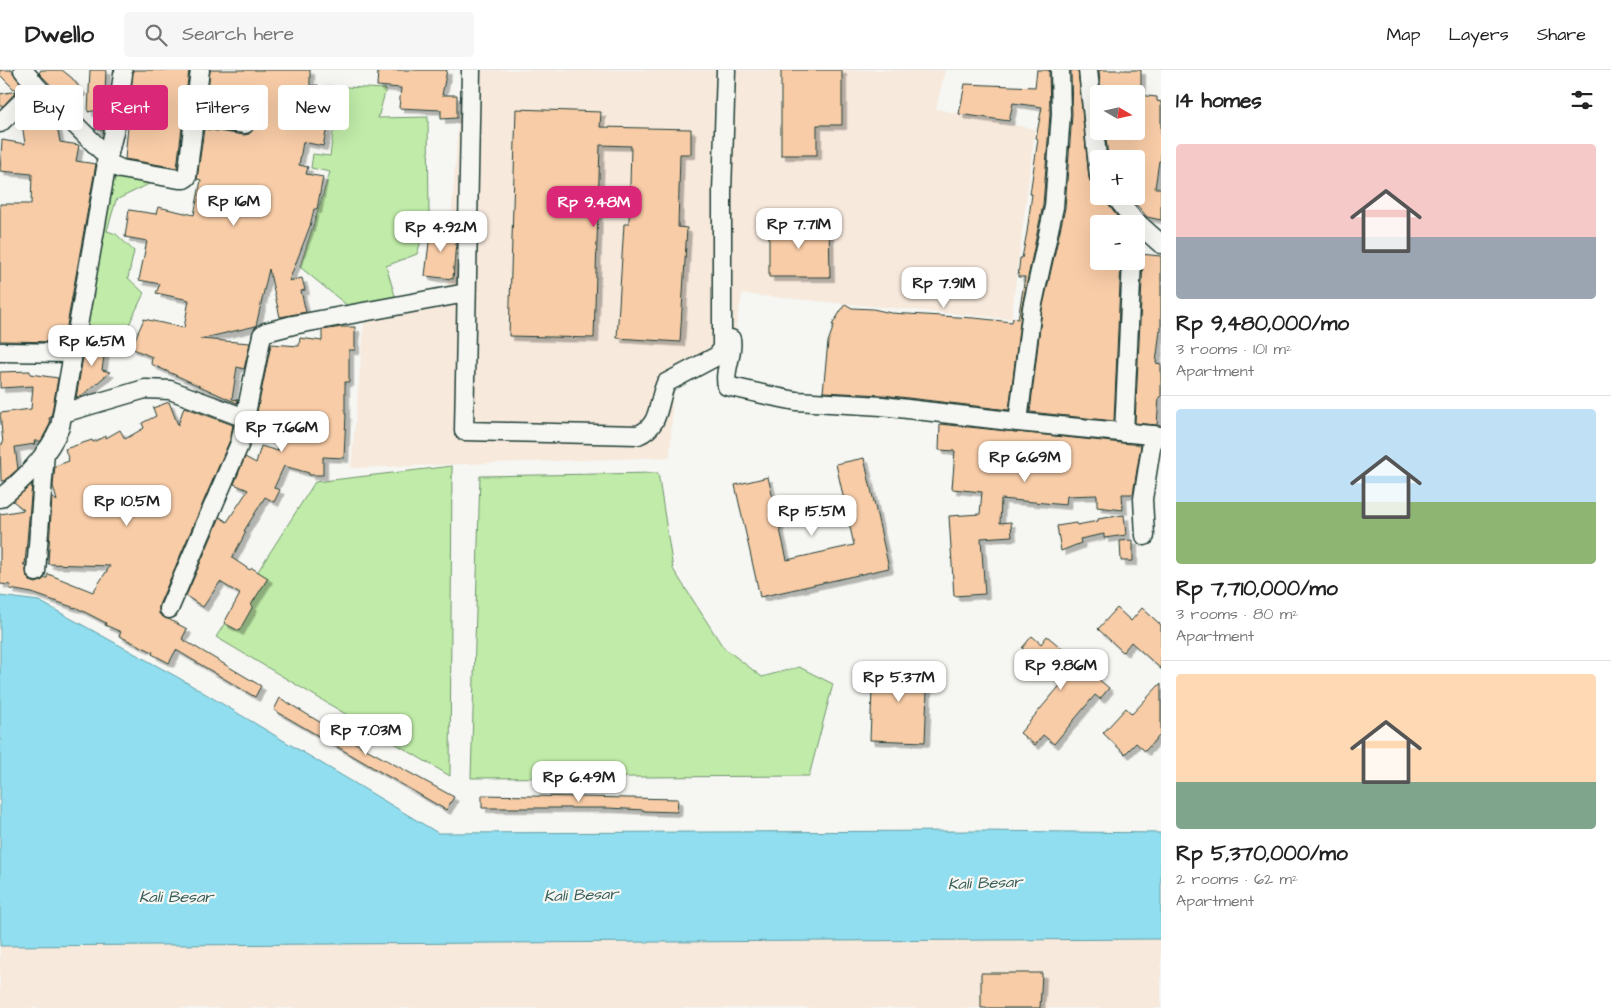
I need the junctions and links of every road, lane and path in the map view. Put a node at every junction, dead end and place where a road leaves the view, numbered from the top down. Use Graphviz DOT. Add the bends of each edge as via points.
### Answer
graph roads {
  1 [pos="23,70"];
  2 [pos="200,70"];
  3 [pos="471,70"];
  4 [pos="726,70"];
  5 [pos="1060,70"];
  6 [pos="1088,70"];
  7 [pos="123,74"];
  8 [pos="35,85"];
  9 [pos="198,85"];
  10 [pos="15,108"];
  11 [pos="0,123"];
  12 [pos="78,130"];
  13 [pos="193,130"];
  14 [pos="1096,150"];
  15 [pos="107,160"];
  16 [pos="1145,231"];
  17 [pos="1161,244"];
  18 [pos="1132,270"];
  19 [pos="466,293"];
  20 [pos="722,322"];
  21 [pos="0,352"];
  22 [pos="73,353"];
  23 [pos="63,413"];
  24 [pos="245,418"];
  25 [pos="1018,422"];
  26 [pos="1124,433"];
  27 [pos="1157,436"];
  28 [pos="45,452"];
  29 [pos="0,498"];
  30 [pos="1145,536"];
  31 [pos="36,572"];
  32 [pos="169,610"];
  1 -- 8 [label="street"];
  2 -- 9 [label="street"];
  3 -- 19 [label="street"];
  4 -- 20 [label="street"];
  5 -- 25 [label="street" via="1061,114 1054,207 1032,308"];
  6 -- 14 [label="street"];
  7 -- 15 [label="street"];
  10 -- 11 [label="street"];
  12 -- 15 [label="street"];
  13 -- 15 [label="street" via="188,174 184,179 121,169"];
  15 -- 22 [label="street"];
  16 -- 17 [label="street"];
  18 -- 26 [label="street"];
  19 -- 20 [label="street" via="464,431 638,435 648,431 666,383 717,356 722,350"];
  19 -- 24 [label="street" via="266,332 259,344"];
  20 -- 25 [label="street" via="731,334 732,343 725,377 727,386 796,401 882,406"];
  21 -- 22 [label="street"];
  22 -- 23 [label="street"];
  23 -- 24 [label="street" via="145,389 170,390"];
  23 -- 28 [label="street" via="58,431"];
  24 -- 32 [label="street" via="240,443"];
  25 -- 26 [label="street"];
  26 -- 27 [label="street"];
  27 -- 30 [label="street" via="1143,499"];
  28 -- 29 [label="street"];
  28 -- 31 [label="street"];
}
